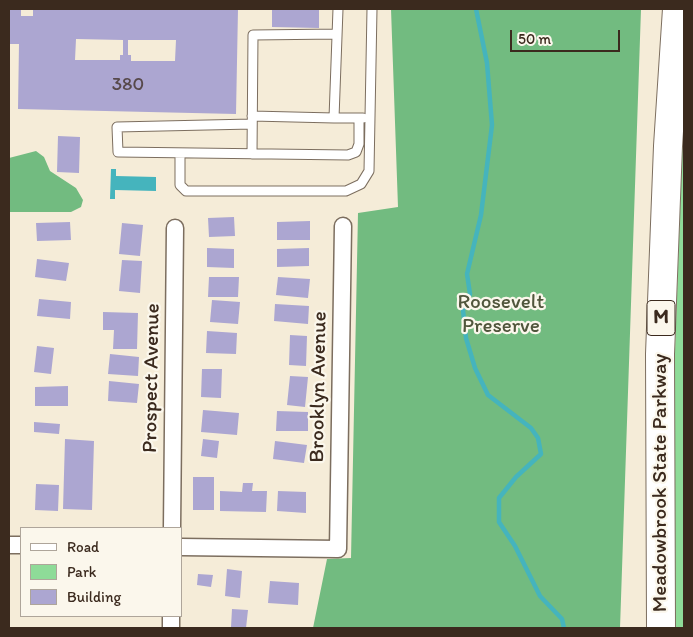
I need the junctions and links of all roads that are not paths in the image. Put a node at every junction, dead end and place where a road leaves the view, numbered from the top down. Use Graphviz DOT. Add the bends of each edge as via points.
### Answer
graph roads {
  1 [pos="338,9"];
  2 [pos="372,9"];
  3 [pos="677,9"];
  4 [pos="337,34"];
  5 [pos="334,118"];
  6 [pos="359,118"];
  7 [pos="371,118"];
  8 [pos="252,120"];
  9 [pos="180,153"];
  10 [pos="252,154"];
  11 [pos="343,226"];
  12 [pos="175,228"];
  13 [pos="172,527"];
  14 [pos="182,546"];
  15 [pos="661,628"];
  1 -- 4 [label="lane"];
  2 -- 7 [label="lane"];
  3 -- 15 [label="highway, Meadowbrook State Parkway / M" via="660,354"];
  4 -- 5 [label="lane"];
  4 -- 8 [label="lane" via="253,35"];
  5 -- 6 [label="lane"];
  5 -- 8 [label="lane"];
  6 -- 7 [label="lane"];
  6 -- 10 [label="lane" via="359,144 356,152 348,155"];
  7 -- 9 [label="lane" via="369,171 362,184 346,191 186,190 180,185"];
  8 -- 9 [label="lane" via="117,126 118,152"];
  8 -- 10 [label="lane"];
  9 -- 10 [label="lane"];
  11 -- 14 [label="street, Brooklyn Avenue" via="338,549"];
  12 -- 13 [label="street, Prospect Avenue"];
}
